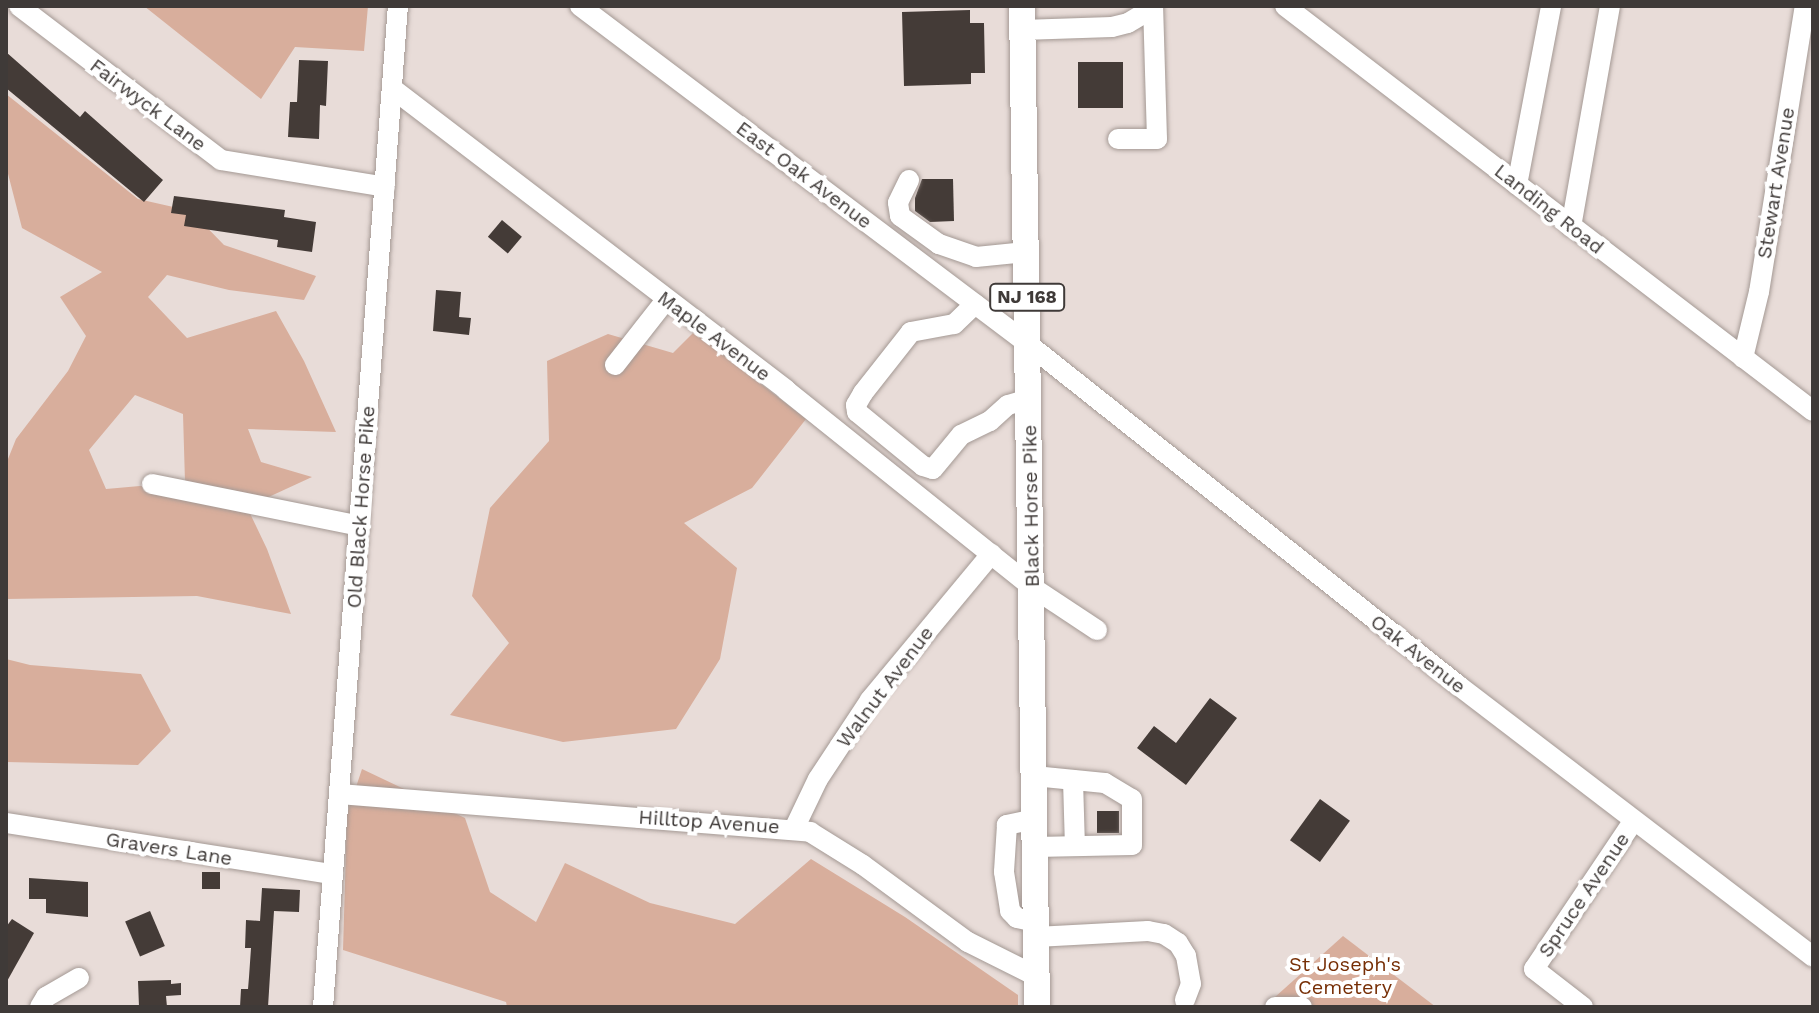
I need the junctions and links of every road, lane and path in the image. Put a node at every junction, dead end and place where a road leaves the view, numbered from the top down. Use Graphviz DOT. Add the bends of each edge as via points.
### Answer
graph roads {
  1 [pos="19,6"];
  2 [pos="398,6"];
  3 [pos="580,6"];
  4 [pos="1285,6"];
  5 [pos="1551,6"];
  6 [pos="1610,6"];
  7 [pos="1805,6"];
  8 [pos="1152,8"];
  9 [pos="1022,18"];
  10 [pos="393,89"];
  11 [pos="1118,139"];
  12 [pos="909,180"];
  13 [pos="1517,185"];
  14 [pos="385,187"];
  15 [pos="1571,227"];
  16 [pos="1026,252"];
  17 [pos="666,300"];
  18 [pos="975,304"];
  19 [pos="1028,344"];
  20 [pos="1743,358"];
  21 [pos="615,365"];
  22 [pos="1029,399"];
  23 [pos="1813,411"];
  24 [pos="152,484"];
  25 [pos="360,526"];
  26 [pos="991,554"];
  27 [pos="1032,587"];
  28 [pos="1097,630"];
  29 [pos="1034,776"];
  30 [pos="1073,780"];
  31 [pos="340,794"];
  32 [pos="1035,819"];
  33 [pos="1634,820"];
  34 [pos="6,823"];
  35 [pos="794,829"];
  36 [pos="1075,846"];
  37 [pos="1035,847"];
  38 [pos="333,874"];
  39 [pos="1036,929"];
  40 [pos="1813,957"];
  41 [pos="1036,976"];
  42 [pos="79,978"];
  43 [pos="1185,1000"];
  44 [pos="40,1007"];
  45 [pos="323,1007"];
  46 [pos="1037,1007"];
  47 [pos="1275,1007"];
  48 [pos="1302,1007"];
  49 [pos="1583,1007"];
  1 -- 14 [label="street, Fairwyck Lane" via="221,160"];
  2 -- 10 [label="street, Old Black Horse Pike"];
  3 -- 18 [label="street, East Oak Avenue"];
  4 -- 13 [label="street, Landing Road"];
  5 -- 13 [label="street"];
  6 -- 15 [label="street"];
  7 -- 20 [label="street, Stewart Avenue" via="1759,292"];
  8 -- 9 [label="street" via="1112,27"];
  8 -- 11 [label="street" via="1157,139"];
  9 -- 16 [label="main road, Black Horse Pike / NJ 168"];
  10 -- 14 [label="street, Old Black Horse Pike"];
  10 -- 17 [label="street, Maple Avenue"];
  12 -- 16 [label="street" via="898,203 900,216 939,244 976,257"];
  13 -- 15 [label="street, Landing Road"];
  14 -- 25 [label="street, Old Black Horse Pike"];
  15 -- 20 [label="street, Landing Road"];
  16 -- 19 [label="main road, Black Horse Pike / NJ 168"];
  17 -- 21 [label="street"];
  17 -- 26 [label="street, Maple Avenue"];
  18 -- 19 [label="street, East Oak Avenue"];
  18 -- 22 [label="street" via="954,324 911,332 863,393 857,412 933,469 961,435 1008,405"];
  19 -- 22 [label="main road, Black Horse Pike / NJ 168"];
  19 -- 33 [label="street, Oak Avenue"];
  20 -- 23 [label="street, Landing Road"];
  22 -- 27 [label="main road, Black Horse Pike / NJ 168"];
  24 -- 25 [label="street"];
  25 -- 31 [label="street, Old Black Horse Pike"];
  26 -- 27 [label="street, Maple Avenue"];
  26 -- 35 [label="street, Walnut Avenue" via="870,700 818,779"];
  27 -- 28 [label="street, Maple Avenue"];
  27 -- 29 [label="main road, Black Horse Pike / NJ 168"];
  29 -- 30 [label="street"];
  29 -- 32 [label="main road, Black Horse Pike / NJ 168"];
  30 -- 36 [label="street"];
  30 -- 36 [label="street" via="1105,783 1132,799 1132,845"];
  31 -- 35 [label="street, Hilltop Avenue"];
  31 -- 38 [label="street, Old Black Horse Pike"];
  32 -- 37 [label="main road, Black Horse Pike / NJ 168"];
  32 -- 39 [label="street" via="1007,825 1004,872 1010,911"];
  33 -- 40 [label="street, Oak Avenue"];
  33 -- 49 [label="street, Spruce Avenue" via="1534,969"];
  34 -- 38 [label="street, Gravers Lane"];
  35 -- 41 [label="street, Hilltop Avenue" via="810,832 863,865 968,942"];
  36 -- 37 [label="street"];
  37 -- 39 [label="main road, Black Horse Pike / NJ 168"];
  38 -- 45 [label="street, Old Black Horse Pike"];
  39 -- 41 [label="main road, Black Horse Pike / NJ 168"];
  39 -- 43 [label="street" via="1164,934 1186,956 1191,984"];
  41 -- 46 [label="main road, Black Horse Pike / NJ 168"];
  42 -- 44 [label="street" via="46,997"];
  47 -- 48 [label="street"];
}
